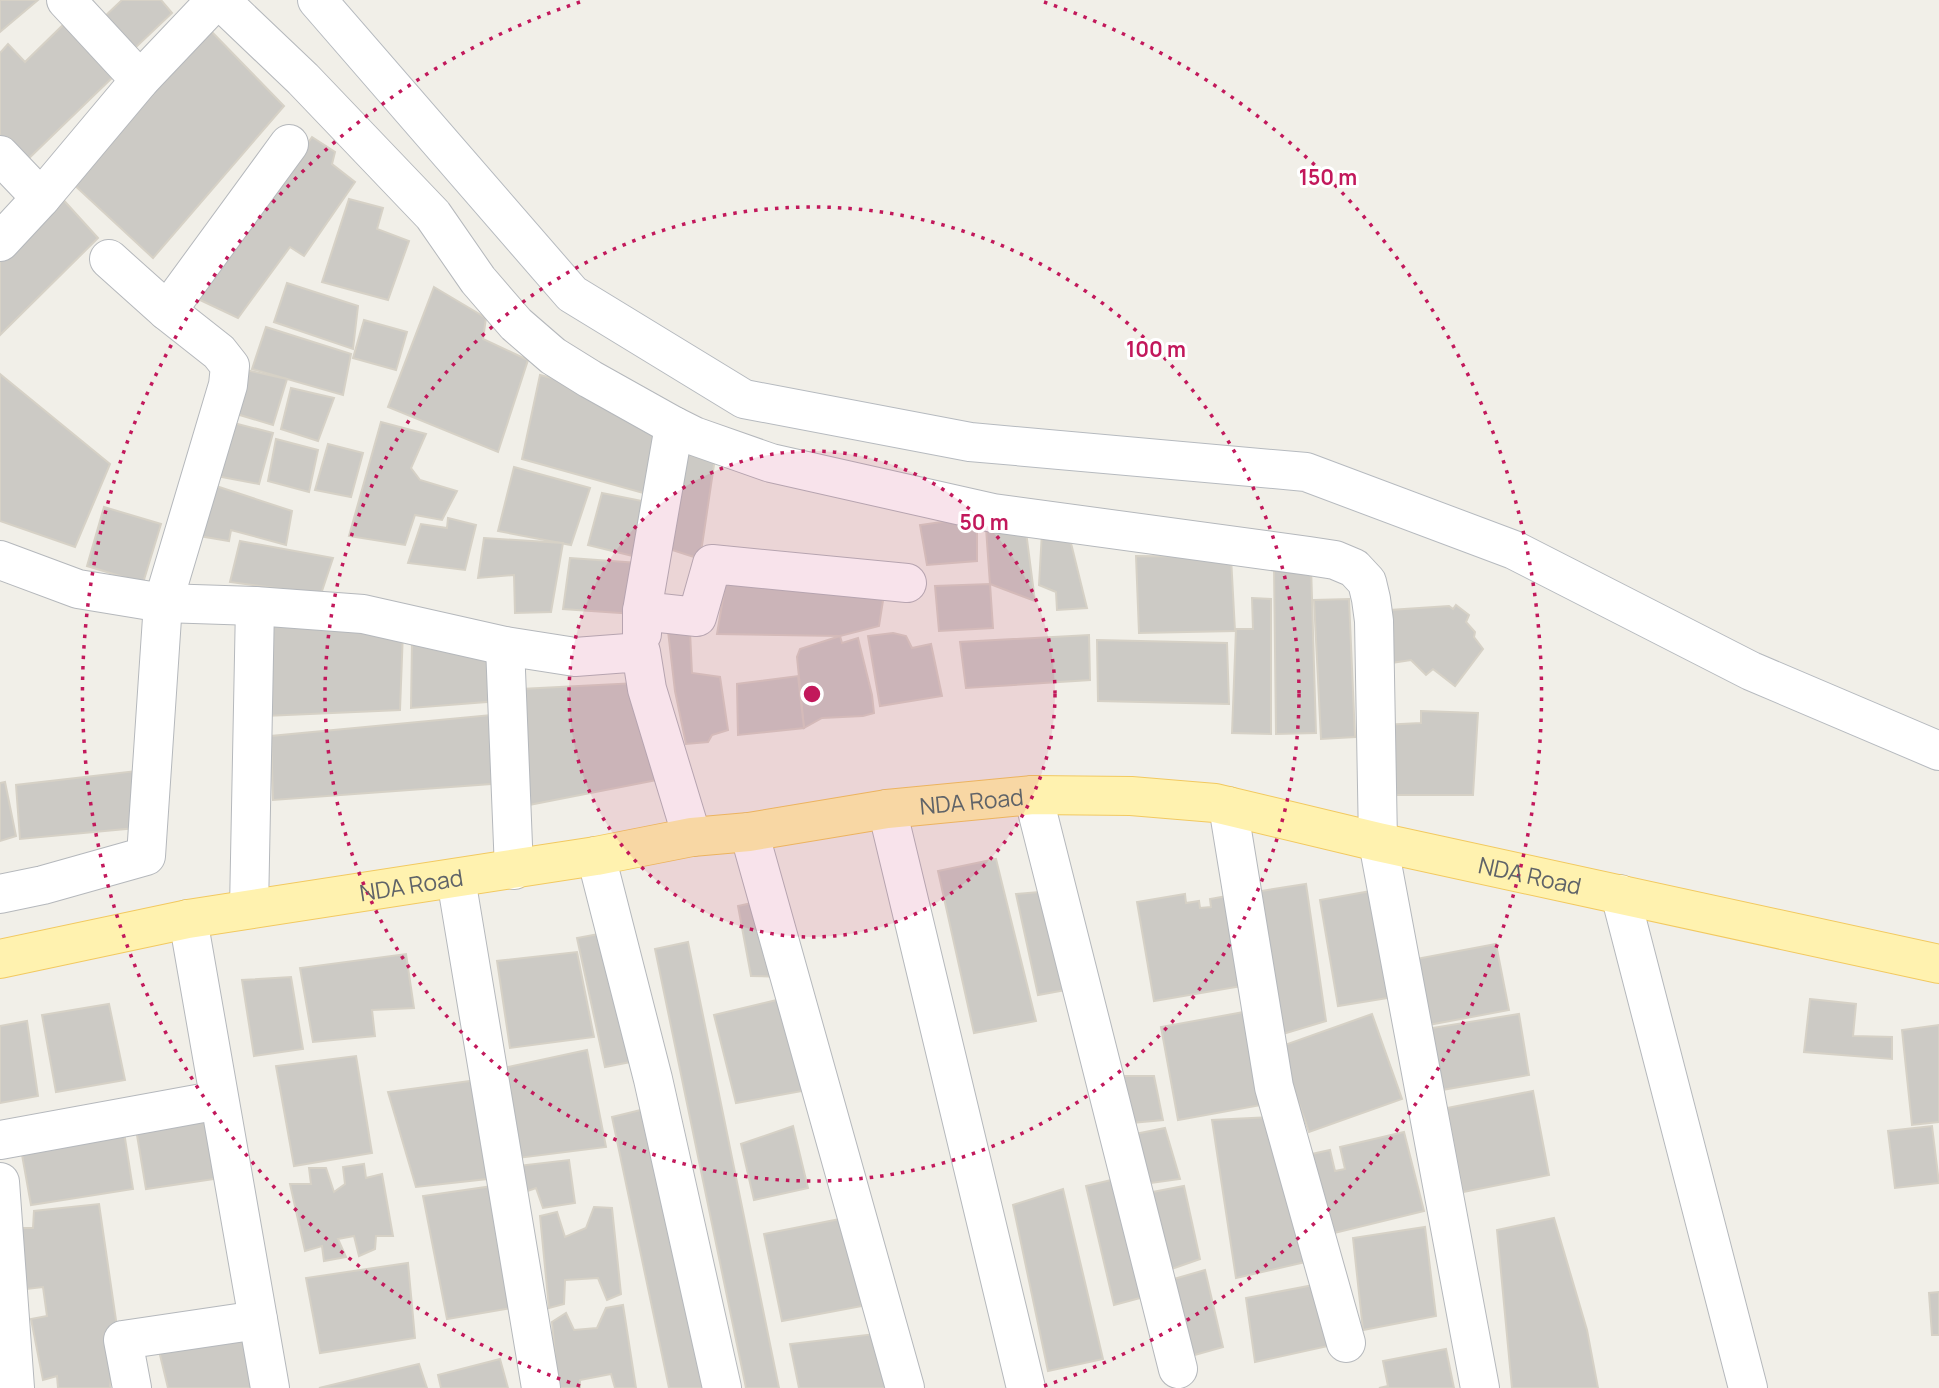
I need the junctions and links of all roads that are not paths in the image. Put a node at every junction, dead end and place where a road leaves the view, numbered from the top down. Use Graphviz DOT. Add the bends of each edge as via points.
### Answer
graph roads {
  1 [pos="66,0"];
  2 [pos="218,0"];
  3 [pos="317,0"];
  4 [pos="140,80"];
  5 [pos="289,144"];
  6 [pos="0,155"];
  7 [pos="41,198"];
  8 [pos="0,242"];
  9 [pos="109,259"];
  10 [pos="167,311"];
  11 [pos="674,426"];
  12 [pos="0,560"];
  13 [pos="907,583"];
  14 [pos="163,603"];
  15 [pos="255,606"];
  16 [pos="642,611"];
  17 [pos="505,646"];
  18 [pos="641,652"];
  19 [pos="1939,751"];
  20 [pos="1033,796"];
  21 [pos="1228,806"];
  22 [pos="887,809"];
  23 [pos="749,832"];
  24 [pos="692,837"];
  25 [pos="1378,842"];
  26 [pos="596,856"];
  27 [pos="514,870"];
  28 [pos="456,879"];
  29 [pos="0,894"];
  30 [pos="1620,894"];
  31 [pos="249,909"];
  32 [pos="188,919"];
  33 [pos="0,959"];
  34 [pos="1939,964"];
  35 [pos="219,1100"];
  36 [pos="0,1140"];
  37 [pos="0,1182"];
  38 [pos="258,1320"];
  39 [pos="1346,1343"];
  40 [pos="1178,1370"];
  41 [pos="15,1388"];
  42 [pos="132,1388"];
  43 [pos="270,1388"];
  44 [pos="541,1388"];
  45 [pos="722,1388"];
  46 [pos="905,1388"];
  47 [pos="1026,1388"];
  48 [pos="1480,1388"];
  49 [pos="1748,1388"];
  1 -- 4 [label="street"];
  2 -- 4 [label="street"];
  2 -- 11 [label="street" via="303,79 433,215 478,280 516,324 553,356"];
  3 -- 19 [label="street" via="572,294 744,399 970,442 1306,472 1514,550 1751,671"];
  4 -- 7 [label="street"];
  5 -- 10 [label="street"];
  6 -- 7 [label="street"];
  7 -- 8 [label="street"];
  9 -- 10 [label="street"];
  10 -- 14 [label="street" via="230,366"];
  11 -- 16 [label="street"];
  11 -- 25 [label="street" via="771,463 993,513 1309,556 1354,568 1367,582 1374,621"];
  12 -- 14 [label="street" via="78,589"];
  13 -- 16 [label="street" via="712,564 697,617"];
  14 -- 15 [label="street"];
  14 -- 29 [label="street" via="146,856"];
  15 -- 17 [label="street" via="363,614"];
  15 -- 31 [label="street"];
  16 -- 18 [label="street"];
  17 -- 18 [label="street" via="575,657"];
  17 -- 27 [label="street"];
  18 -- 24 [label="street" via="647,689"];
  20 -- 21 [label="main road, NDA Road" via="1131,796"];
  20 -- 22 [label="main road, NDA Road"];
  20 -- 40 [label="street"];
  21 -- 25 [label="main road, NDA Road"];
  21 -- 39 [label="street" via="1274,1087"];
  22 -- 23 [label="main road, NDA Road"];
  22 -- 47 [label="street"];
  23 -- 24 [label="main road, NDA Road"];
  23 -- 46 [label="street"];
  24 -- 26 [label="main road, NDA Road"];
  25 -- 30 [label="main road, NDA Road"];
  25 -- 48 [label="street"];
  26 -- 27 [label="main road, NDA Road"];
  26 -- 45 [label="street" via="653,1079"];
  27 -- 28 [label="main road, NDA Road"];
  28 -- 31 [label="main road, NDA Road"];
  28 -- 44 [label="street"];
  30 -- 34 [label="main road, NDA Road"];
  30 -- 49 [label="street"];
  31 -- 32 [label="main road, NDA Road"];
  32 -- 33 [label="main road, NDA Road"];
  32 -- 35 [label="street"];
  35 -- 36 [label="street"];
  35 -- 38 [label="street"];
  37 -- 41 [label="street"];
  38 -- 42 [label="street" via="123,1340"];
  38 -- 43 [label="street"];
}
